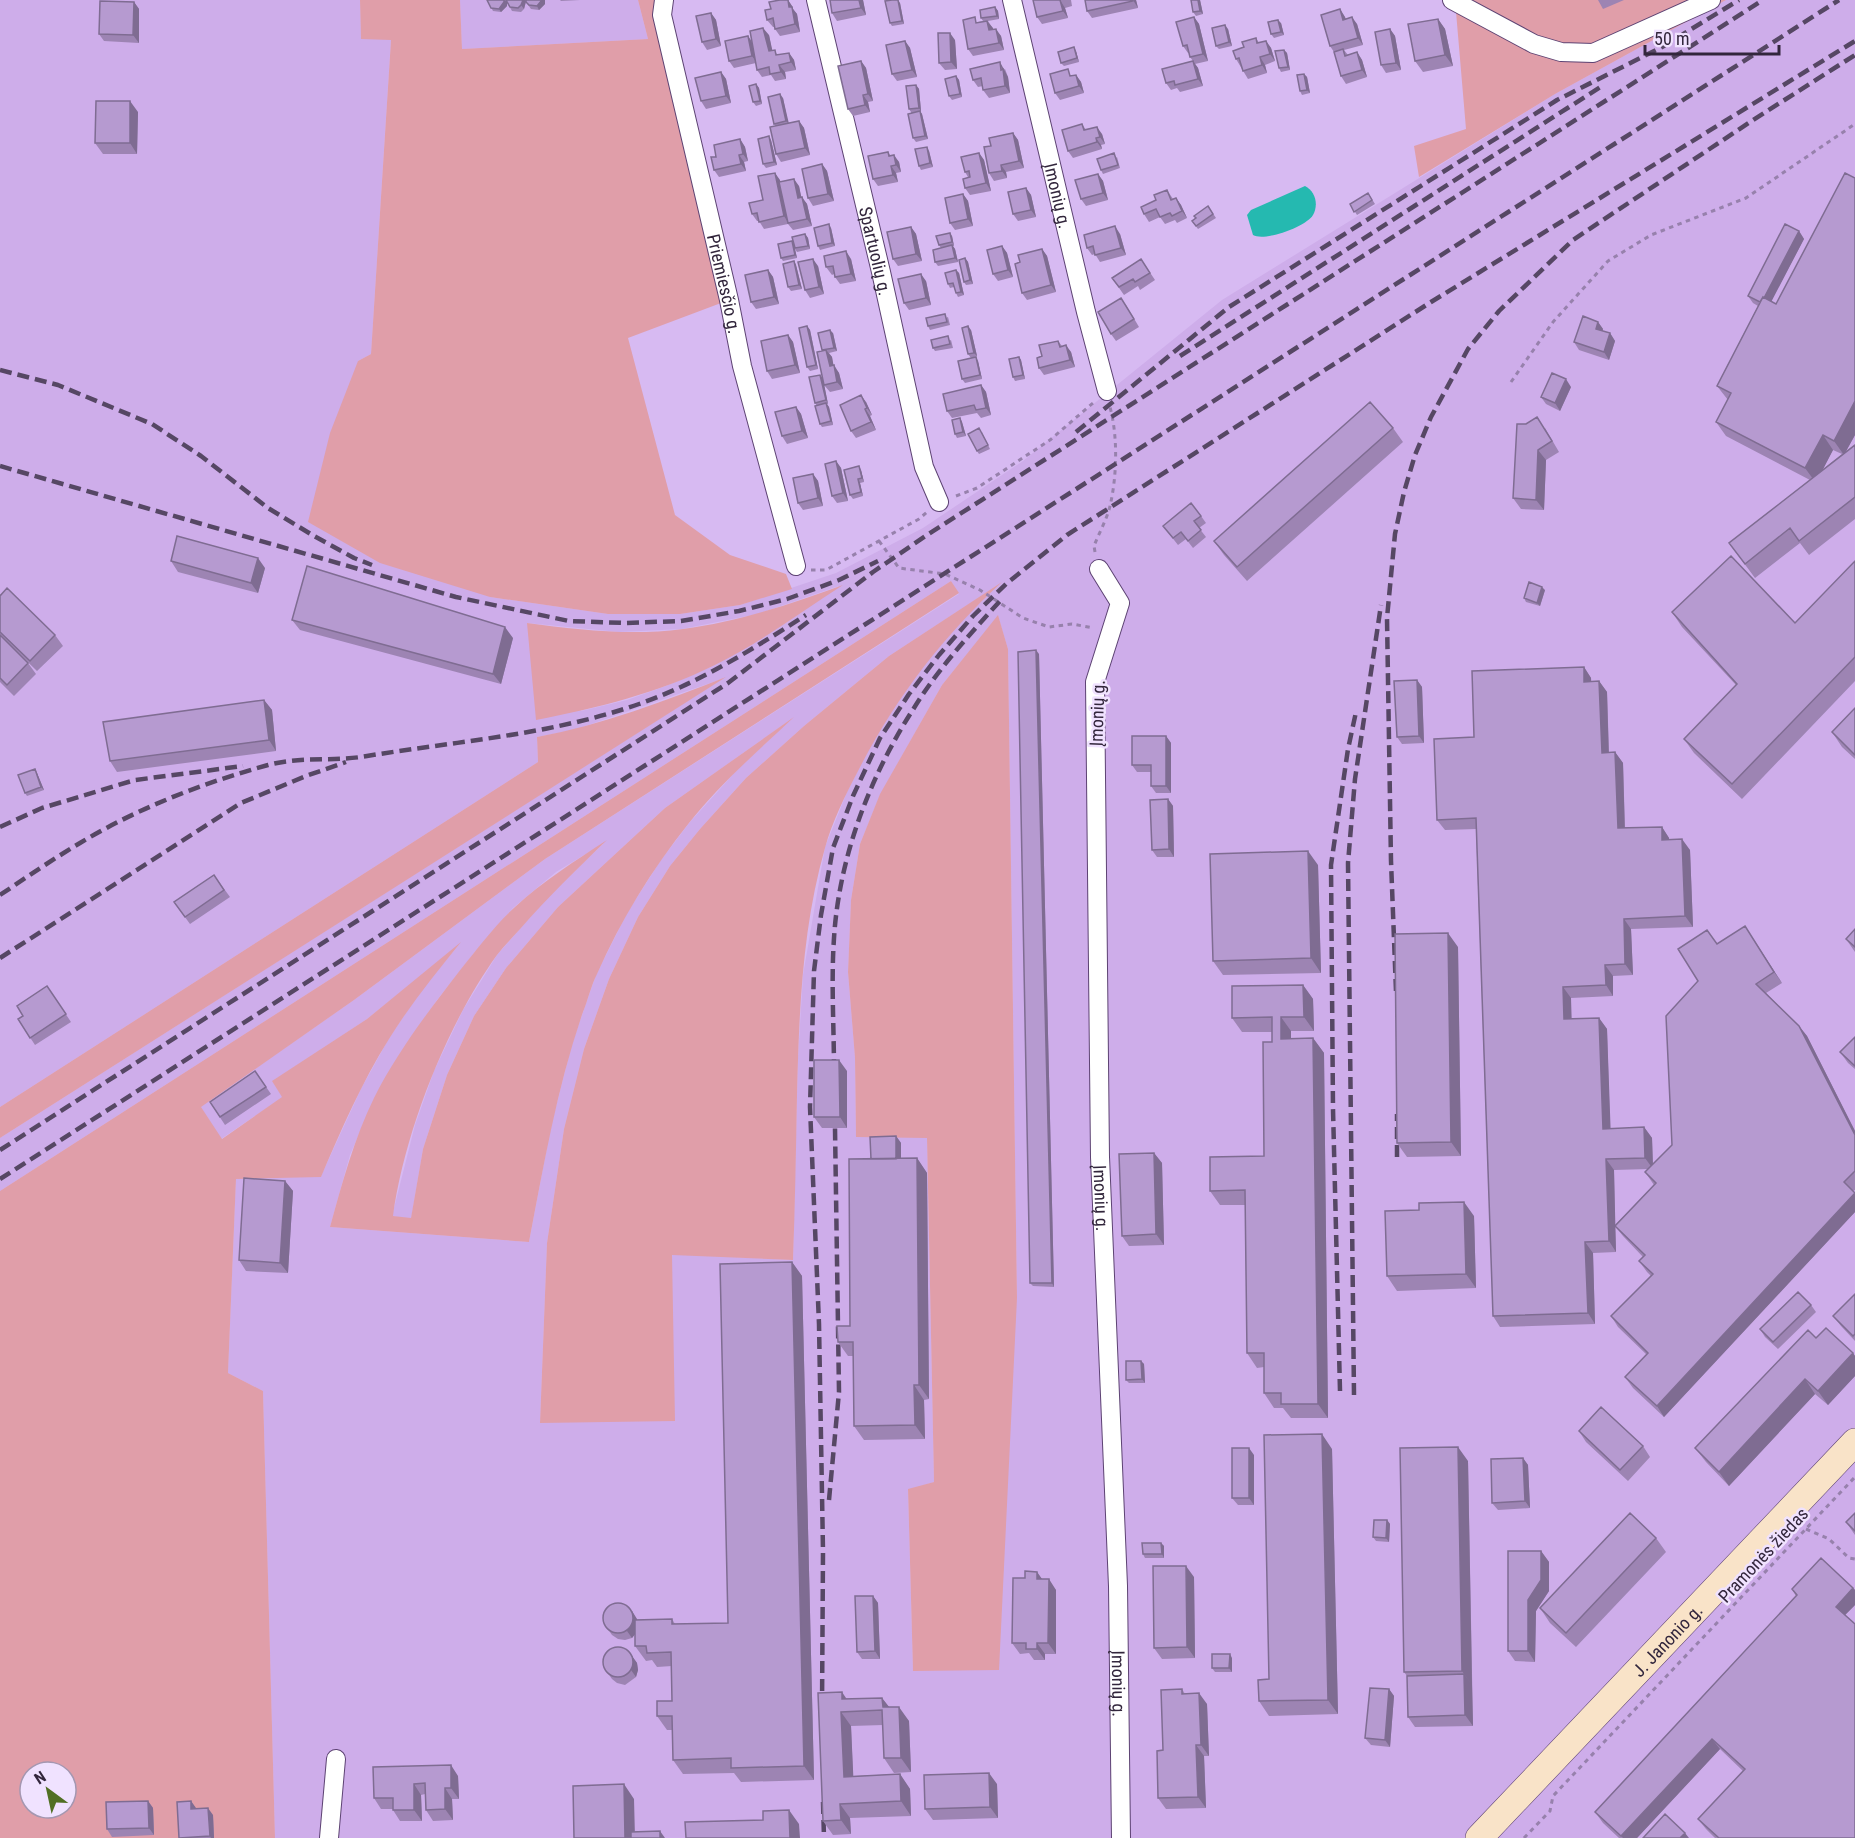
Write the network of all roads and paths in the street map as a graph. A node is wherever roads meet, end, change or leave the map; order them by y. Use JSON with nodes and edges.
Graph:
{"nodes":[{"id":1,"x":664,"y":0,"type":"edge"},
{"id":2,"x":816,"y":0,"type":"edge"},
{"id":3,"x":1012,"y":0,"type":"edge"},
{"id":4,"x":1452,"y":0,"type":"edge"},
{"id":5,"x":1711,"y":0,"type":"edge"},
{"id":6,"x":1855,"y":124,"type":"edge"},
{"id":7,"x":1511,"y":382,"type":"dead end"},
{"id":8,"x":1107,"y":391,"type":"junction"},
{"id":9,"x":939,"y":502,"type":"junction"},
{"id":10,"x":879,"y":541,"type":"junction"},
{"id":11,"x":796,"y":566,"type":"joint"},
{"id":12,"x":1099,"y":569,"type":"joint"},
{"id":13,"x":1111,"y":631,"type":"junction"},
{"id":14,"x":1855,"y":1442,"type":"edge"},
{"id":15,"x":1855,"y":1478,"type":"edge"},
{"id":16,"x":1806,"y":1529,"type":"junction"},
{"id":17,"x":1855,"y":1559,"type":"edge"},
{"id":18,"x":336,"y":1759,"type":"dead end"},
{"id":19,"x":329,"y":1838,"type":"edge"},
{"id":20,"x":1121,"y":1838,"type":"edge"},
{"id":21,"x":1479,"y":1838,"type":"edge"},
{"id":22,"x":1524,"y":1838,"type":"edge"}],
"edges":[{"from":1,"to":11,"type":"street","name":"Priemiesčio g."},
{"from":2,"to":9,"type":"street","name":"Spartuolių g."},
{"from":3,"to":8,"type":"street","name":"Įmonių g."},
{"from":4,"to":5,"type":"street"},
{"from":6,"to":7,"type":"path"},
{"from":8,"to":9,"type":"path"},
{"from":8,"to":12,"type":"path"},
{"from":9,"to":10,"type":"path"},
{"from":10,"to":11,"type":"path"},
{"from":10,"to":13,"type":"path"},
{"from":12,"to":13,"type":"street","name":"Įmonių g."},
{"from":13,"to":20,"type":"street","name":"Įmonių g."},
{"from":14,"to":21,"type":"main road","name":"J. Janonio g."},
{"from":15,"to":16,"type":"path","name":"Pramonės žiedas"},
{"from":16,"to":17,"type":"path"},
{"from":16,"to":22,"type":"path","name":"Pramonės žiedas"},
{"from":18,"to":19,"type":"street"}]}
